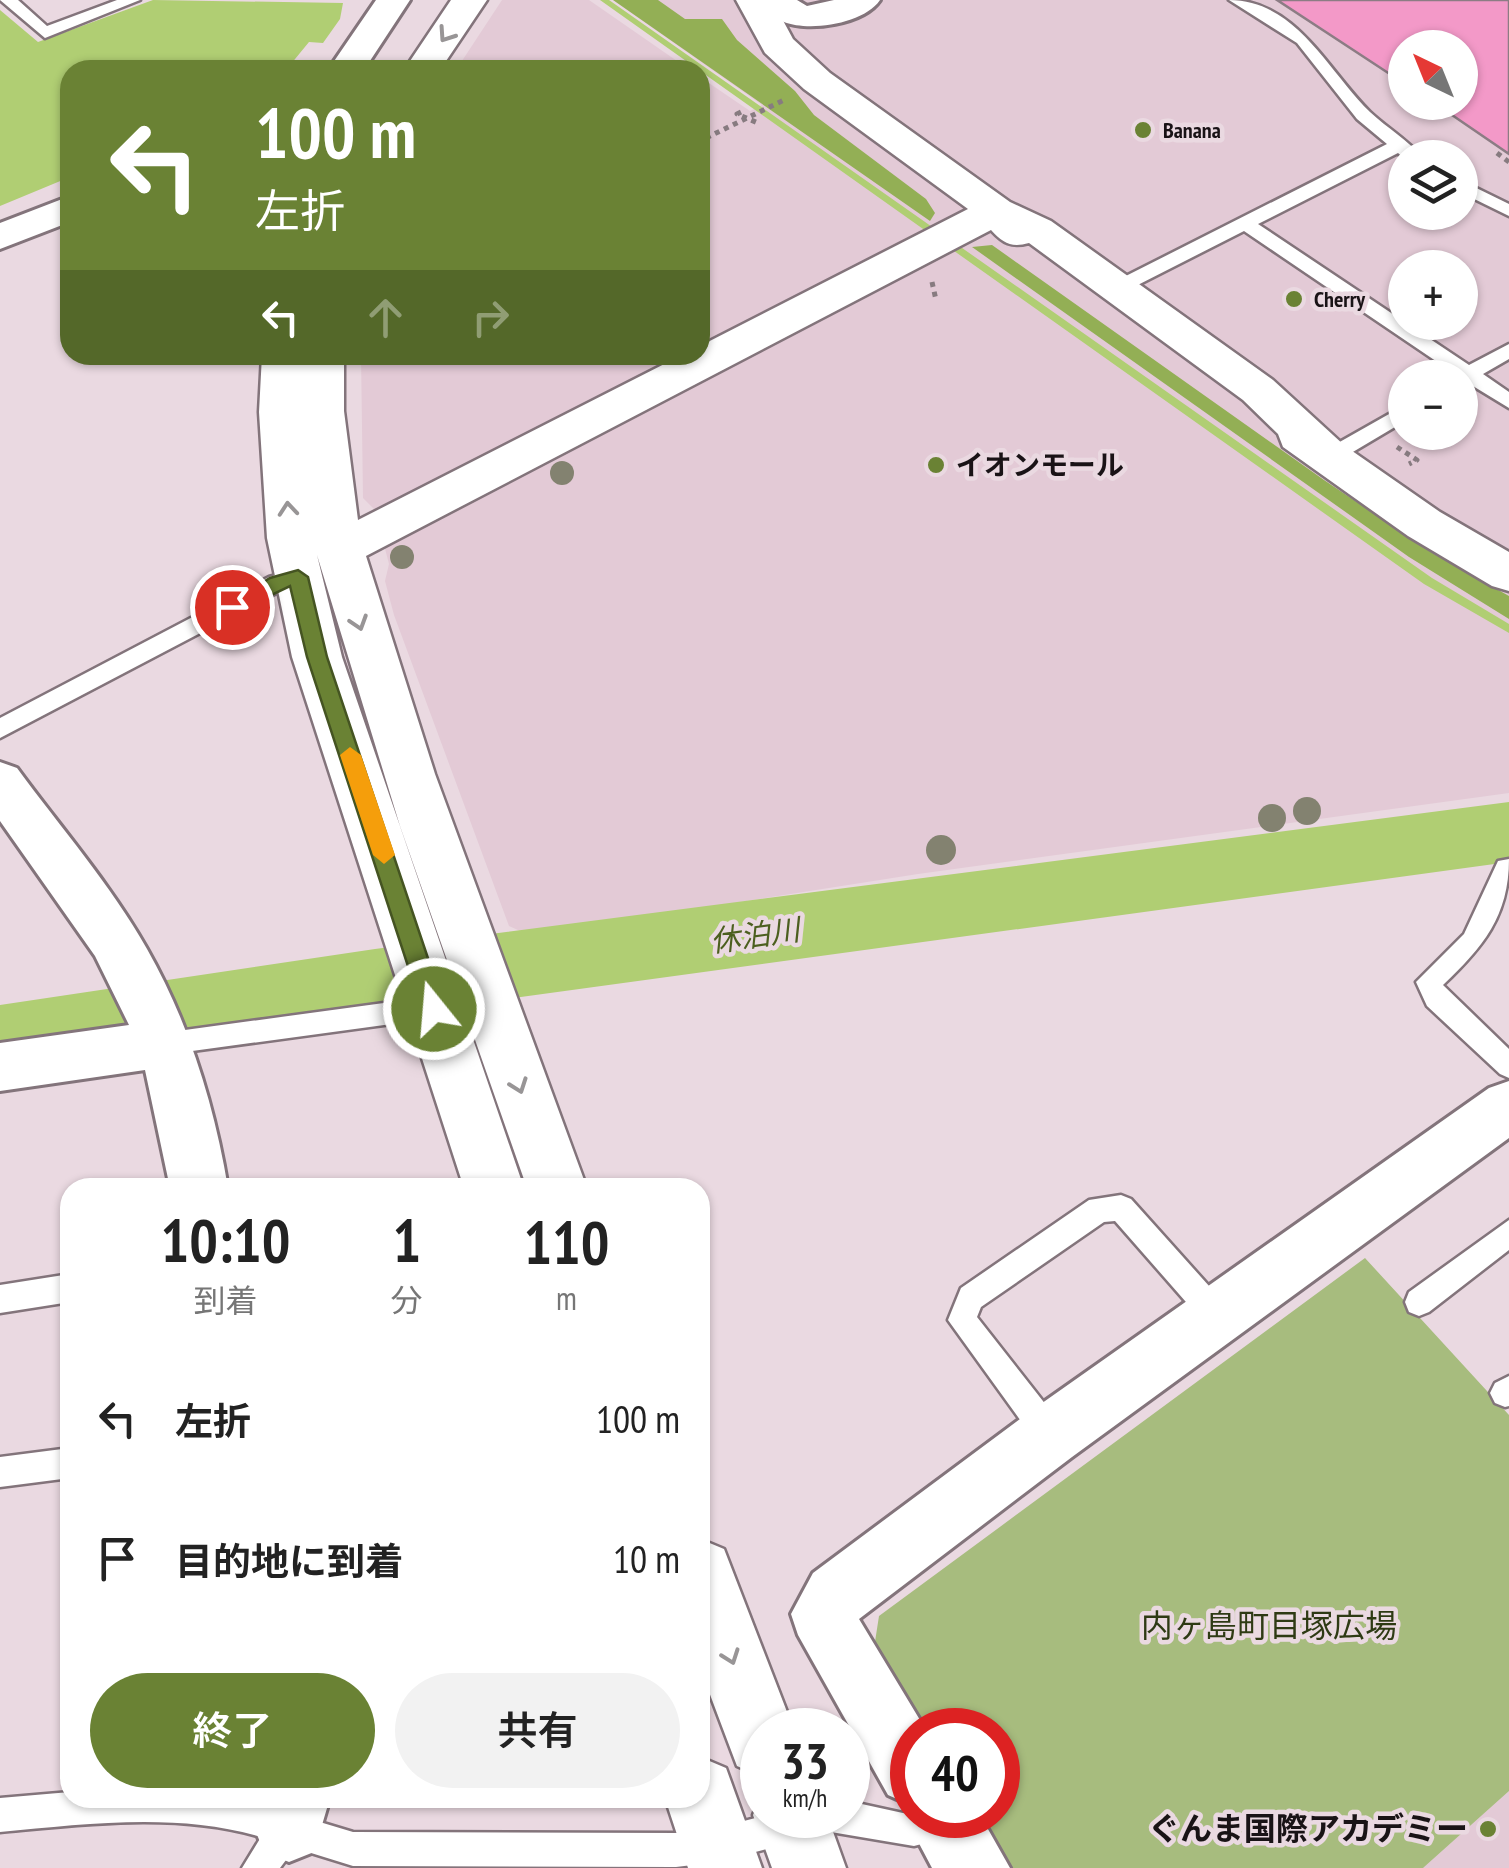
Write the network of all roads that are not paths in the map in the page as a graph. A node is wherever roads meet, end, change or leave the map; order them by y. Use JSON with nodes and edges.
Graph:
{"nodes":[{"id":1,"x":8,"y":0,"type":"edge"},
{"id":2,"x":132,"y":0,"type":"edge"},
{"id":3,"x":392,"y":0,"type":"edge"},
{"id":4,"x":429,"y":0,"type":"edge"},
{"id":5,"x":470,"y":0,"type":"edge"},
{"id":6,"x":754,"y":0,"type":"edge"},
{"id":7,"x":778,"y":0,"type":"edge"},
{"id":8,"x":862,"y":0,"type":"edge"},
{"id":9,"x":1237,"y":0,"type":"edge"},
{"id":10,"x":353,"y":60,"type":"edge"},
{"id":11,"x":390,"y":60,"type":"edge"},
{"id":12,"x":429,"y":60,"type":"edge"},
{"id":13,"x":1391,"y":140,"type":"edge"},
{"id":14,"x":1388,"y":151,"type":"edge"},
{"id":15,"x":1478,"y":195,"type":"edge"},
{"id":16,"x":996,"y":211,"type":"junction"},
{"id":17,"x":60,"y":212,"type":"edge"},
{"id":18,"x":1509,"y":212,"type":"edge"},
{"id":19,"x":1246,"y":223,"type":"junction"},
{"id":20,"x":0,"y":238,"type":"edge"},
{"id":21,"x":1117,"y":288,"type":"junction"},
{"id":22,"x":1509,"y":350,"type":"edge"},
{"id":23,"x":710,"y":359,"type":"edge"},
{"id":24,"x":1440,"y":360,"type":"edge"},
{"id":25,"x":282,"y":365,"type":"edge"},
{"id":26,"x":324,"y":365,"type":"edge"},
{"id":27,"x":698,"y":365,"type":"edge"},
{"id":28,"x":1478,"y":369,"type":"edge"},
{"id":29,"x":1478,"y":384,"type":"edge"},
{"id":30,"x":1509,"y":401,"type":"edge"},
{"id":31,"x":1388,"y":422,"type":"edge"},
{"id":32,"x":1329,"y":458,"type":"junction"},
{"id":33,"x":338,"y":550,"type":"junction"},
{"id":34,"x":1509,"y":574,"type":"edge"},
{"id":35,"x":298,"y":577,"type":"junction"},
{"id":36,"x":0,"y":729,"type":"edge"},
{"id":37,"x":0,"y":782,"type":"edge"},
{"id":38,"x":1506,"y":868,"type":"dead end"},
{"id":39,"x":437,"y":934,"type":"junction"},
{"id":40,"x":459,"y":1000,"type":"junction"},
{"id":41,"x":154,"y":1022,"type":"junction"},
{"id":42,"x":1509,"y":1066,"type":"edge"},
{"id":43,"x":0,"y":1067,"type":"edge"},
{"id":44,"x":1509,"y":1106,"type":"edge"},
{"id":45,"x":198,"y":1178,"type":"edge"},
{"id":46,"x":492,"y":1178,"type":"edge"},
{"id":47,"x":552,"y":1178,"type":"edge"},
{"id":48,"x":1509,"y":1233,"type":"edge"},
{"id":49,"x":60,"y":1290,"type":"edge"},
{"id":50,"x":0,"y":1300,"type":"edge"},
{"id":51,"x":1419,"y":1302,"type":"dead end"},
{"id":52,"x":1217,"y":1316,"type":"junction"},
{"id":53,"x":1050,"y":1435,"type":"junction"},
{"id":54,"x":60,"y":1465,"type":"edge"},
{"id":55,"x":0,"y":1472,"type":"edge"},
{"id":56,"x":710,"y":1600,"type":"edge"},
{"id":57,"x":750,"y":1708,"type":"edge"},
{"id":58,"x":890,"y":1733,"type":"edge"},
{"id":59,"x":84,"y":1808,"type":"edge"},
{"id":60,"x":184,"y":1808,"type":"edge"},
{"id":61,"x":0,"y":1815,"type":"edge"},
{"id":62,"x":281,"y":1831,"type":"edge"},
{"id":63,"x":714,"y":1835,"type":"edge"},
{"id":64,"x":740,"y":1835,"type":"edge"}],
"edges":[{"from":1,"to":2,"type":"lane"},
{"from":3,"to":10,"type":"street"},
{"from":4,"to":11,"type":"street"},
{"from":5,"to":12,"type":"street","one_way":true},
{"from":6,"to":16,"type":"street"},
{"from":7,"to":8,"type":"street"},
{"from":9,"to":13,"type":"lane"},
{"from":14,"to":19,"type":"lane"},
{"from":15,"to":18,"type":"lane"},
{"from":16,"to":21,"type":"street"},
{"from":16,"to":23,"type":"street"},
{"from":16,"to":32,"type":"street"},
{"from":17,"to":20,"type":"street"},
{"from":19,"to":21,"type":"lane"},
{"from":19,"to":24,"type":"lane"},
{"from":21,"to":32,"type":"street"},
{"from":22,"to":28,"type":"lane"},
{"from":35,"to":25,"type":"street","one_way":true},
{"from":26,"to":33,"type":"street"},
{"from":27,"to":33,"type":"street"},
{"from":29,"to":30,"type":"lane"},
{"from":31,"to":32,"type":"lane"},
{"from":32,"to":34,"type":"street"},
{"from":33,"to":39,"type":"street","one_way":true},
{"from":35,"to":36,"type":"lane"},
{"from":35,"to":39,"type":"street"},
{"from":37,"to":41,"type":"street"},
{"from":38,"to":42,"type":"lane"},
{"from":39,"to":40,"type":"street"},
{"from":40,"to":41,"type":"lane"},
{"from":40,"to":46,"type":"street"},
{"from":40,"to":47,"type":"street","one_way":true},
{"from":41,"to":43,"type":"street"},
{"from":41,"to":45,"type":"street"},
{"from":44,"to":52,"type":"street"},
{"from":48,"to":51,"type":"lane"},
{"from":49,"to":50,"type":"lane"},
{"from":52,"to":53,"type":"street"},
{"from":52,"to":53,"type":"lane"},
{"from":53,"to":58,"type":"street"},
{"from":54,"to":55,"type":"lane"},
{"from":56,"to":57,"type":"street","one_way":true},
{"from":59,"to":61,"type":"lane"},
{"from":60,"to":62,"type":"lane"},
{"from":62,"to":63,"type":"lane"},
{"from":63,"to":64,"type":"lane"}]}
